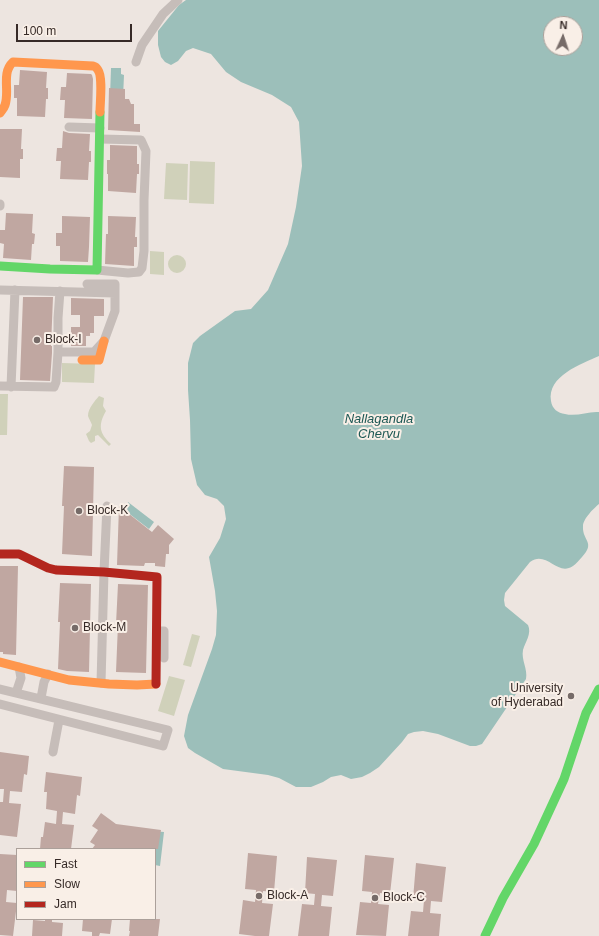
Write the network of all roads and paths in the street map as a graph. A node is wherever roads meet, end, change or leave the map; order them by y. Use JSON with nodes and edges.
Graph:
{"nodes":[{"id":1,"x":178,"y":0,"type":"edge"},
{"id":2,"x":136,"y":62,"type":"dead end"},
{"id":3,"x":0,"y":113,"type":"edge"},
{"id":4,"x":69,"y":127,"type":"dead end"},
{"id":5,"x":100,"y":128,"type":"junction"},
{"id":6,"x":100,"y":139,"type":"junction"},
{"id":7,"x":0,"y":266,"type":"edge"},
{"id":8,"x":97,"y":270,"type":"junction"},
{"id":9,"x":87,"y":284,"type":"dead end"},
{"id":10,"x":0,"y":290,"type":"edge"},
{"id":11,"x":15,"y":290,"type":"junction"},
{"id":12,"x":60,"y":291,"type":"junction"},
{"id":13,"x":115,"y":293,"type":"junction"},
{"id":14,"x":104,"y":341,"type":"junction"},
{"id":15,"x":58,"y":352,"type":"junction"},
{"id":16,"x":82,"y":360,"type":"dead end"},
{"id":17,"x":0,"y":386,"type":"edge"},
{"id":18,"x":12,"y":387,"type":"junction"},
{"id":19,"x":107,"y":506,"type":"dead end"},
{"id":20,"x":0,"y":554,"type":"edge"},
{"id":21,"x":104,"y":572,"type":"junction"},
{"id":22,"x":156,"y":631,"type":"junction"},
{"id":23,"x":164,"y":658,"type":"dead end"},
{"id":24,"x":0,"y":662,"type":"edge"},
{"id":25,"x":19,"y":667,"type":"junction"},
{"id":26,"x":48,"y":674,"type":"junction"},
{"id":27,"x":101,"y":683,"type":"junction"},
{"id":28,"x":0,"y":689,"type":"edge"},
{"id":29,"x":599,"y":689,"type":"edge"},
{"id":30,"x":16,"y":693,"type":"junction"},
{"id":31,"x":41,"y":698,"type":"junction"},
{"id":32,"x":0,"y":704,"type":"edge"},
{"id":33,"x":59,"y":720,"type":"junction"},
{"id":34,"x":53,"y":752,"type":"dead end"},
{"id":35,"x":485,"y":936,"type":"edge"}],
"edges":[{"from":1,"to":2,"type":"street"},
{"from":3,"to":5,"type":"street"},
{"from":4,"to":5,"type":"street"},
{"from":5,"to":6,"type":"street"},
{"from":6,"to":8,"type":"street"},
{"from":6,"to":8,"type":"street"},
{"from":7,"to":8,"type":"street"},
{"from":9,"to":13,"type":"street"},
{"from":10,"to":11,"type":"street"},
{"from":11,"to":12,"type":"street"},
{"from":11,"to":18,"type":"street"},
{"from":12,"to":13,"type":"street"},
{"from":12,"to":15,"type":"street"},
{"from":13,"to":14,"type":"street"},
{"from":14,"to":15,"type":"street"},
{"from":14,"to":16,"type":"street"},
{"from":15,"to":18,"type":"street"},
{"from":17,"to":18,"type":"street"},
{"from":19,"to":21,"type":"street"},
{"from":20,"to":21,"type":"street"},
{"from":21,"to":22,"type":"street"},
{"from":21,"to":27,"type":"street"},
{"from":22,"to":23,"type":"street"},
{"from":22,"to":27,"type":"street"},
{"from":24,"to":25,"type":"street"},
{"from":25,"to":26,"type":"street"},
{"from":25,"to":30,"type":"street"},
{"from":26,"to":27,"type":"street"},
{"from":26,"to":31,"type":"street"},
{"from":28,"to":30,"type":"street"},
{"from":29,"to":35,"type":"street"},
{"from":30,"to":31,"type":"street"},
{"from":31,"to":33,"type":"street"},
{"from":32,"to":33,"type":"street"},
{"from":33,"to":34,"type":"street"}]}
